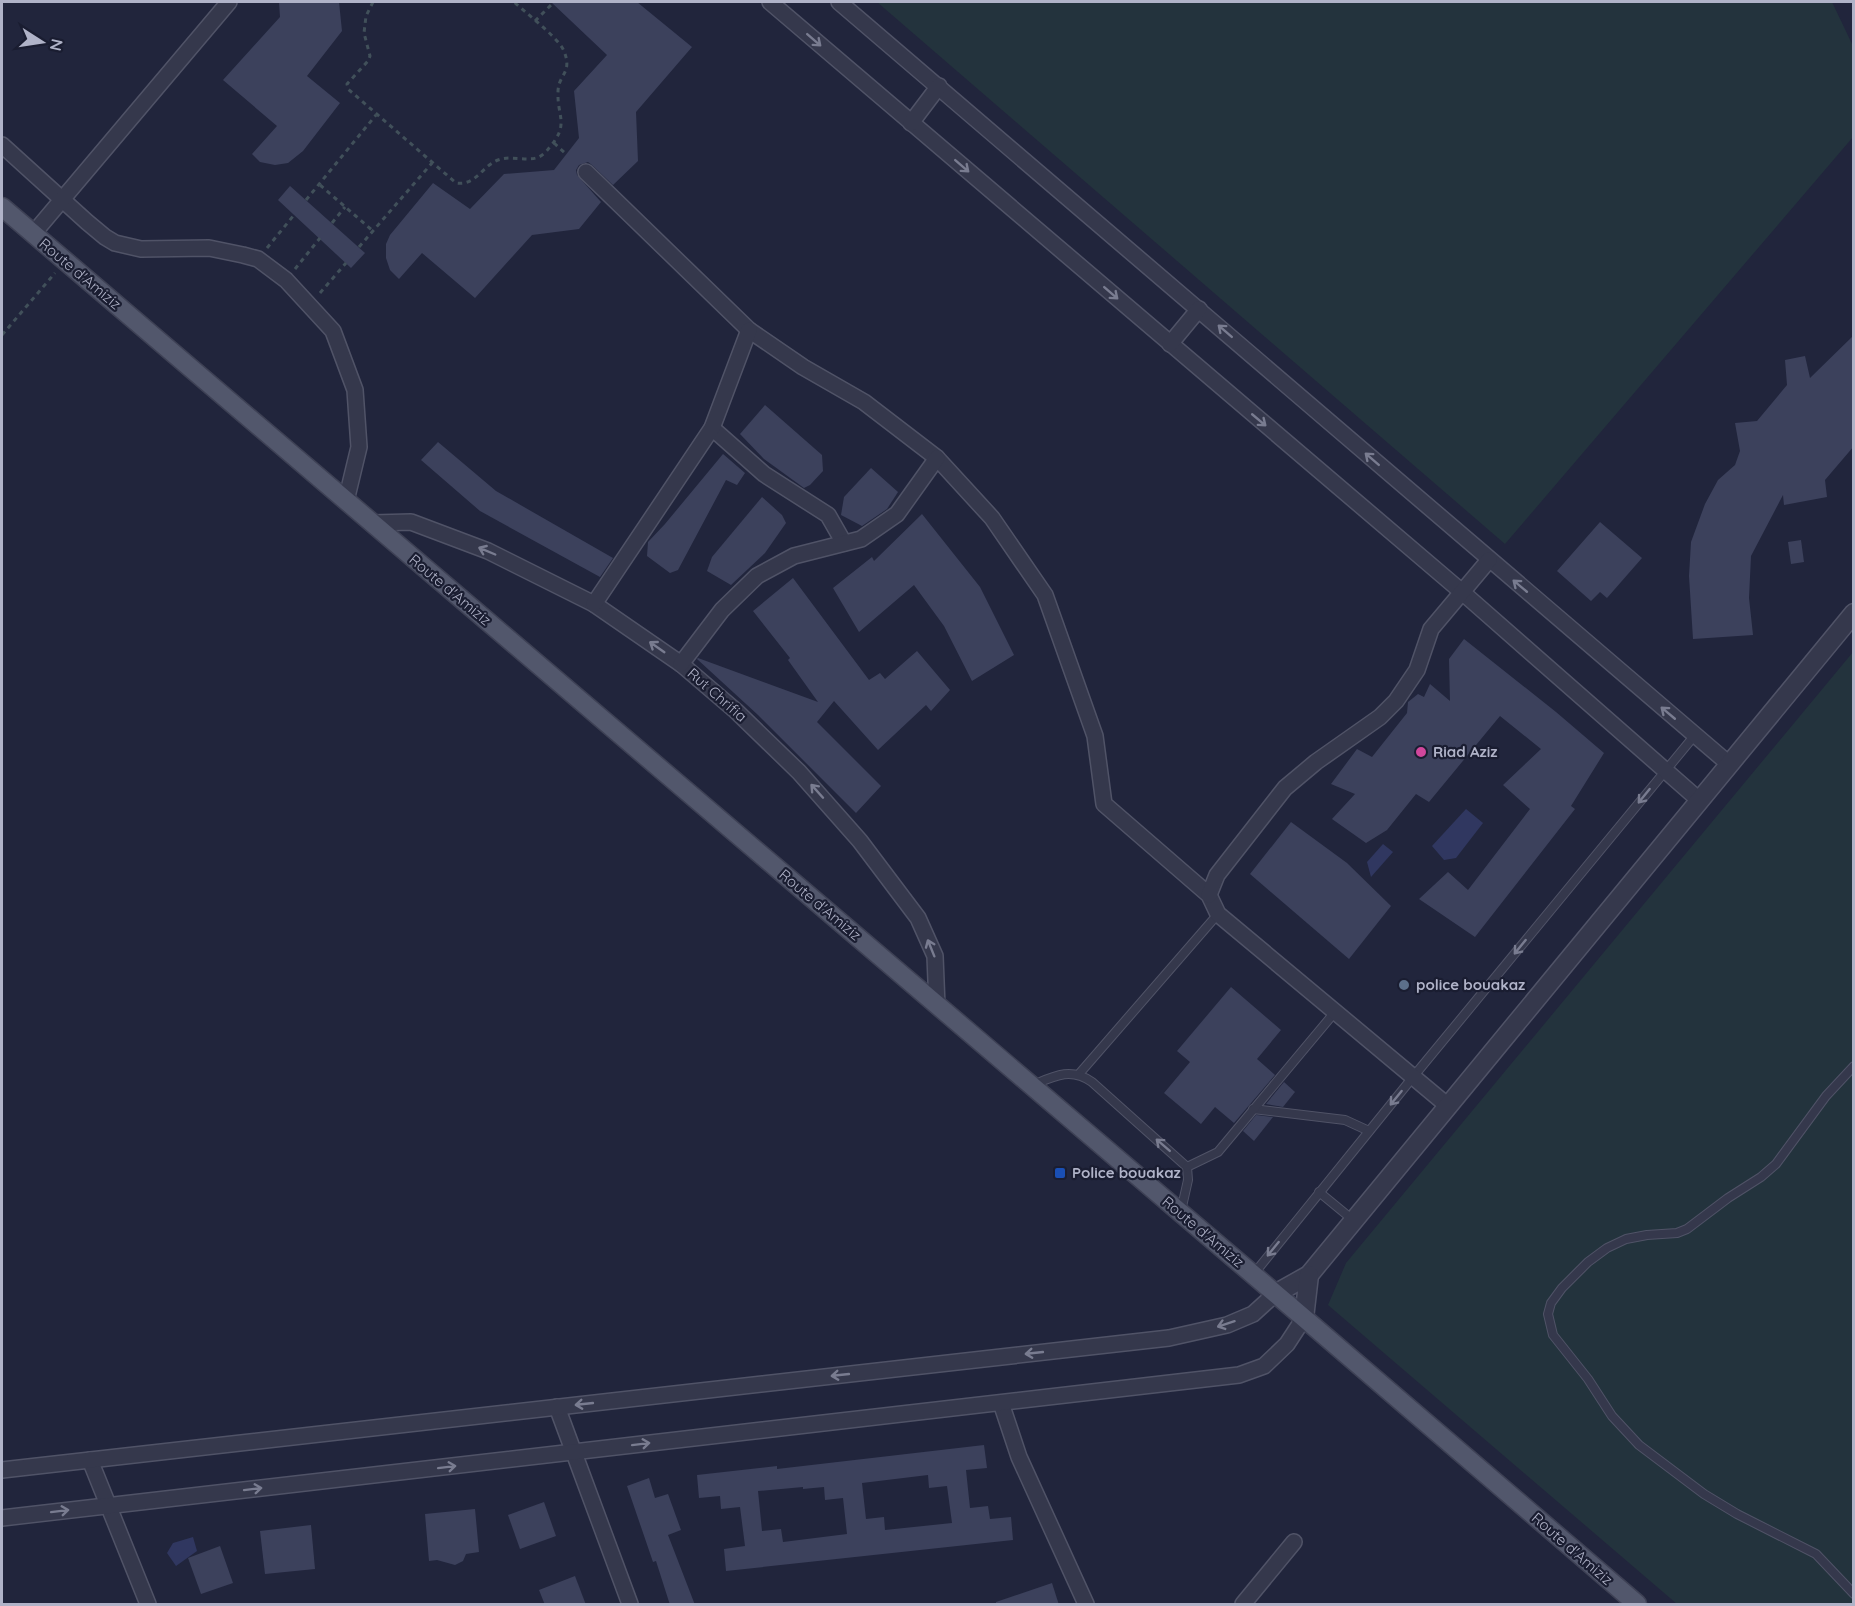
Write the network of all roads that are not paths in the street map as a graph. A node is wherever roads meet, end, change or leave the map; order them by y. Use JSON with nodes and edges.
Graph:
{"nodes":[{"id":1,"x":229,"y":2,"type":"edge"},
{"id":2,"x":770,"y":2,"type":"edge"},
{"id":3,"x":839,"y":2,"type":"edge"},
{"id":4,"x":939,"y":86,"type":"junction"},
{"id":5,"x":911,"y":123,"type":"junction"},
{"id":6,"x":2,"y":145,"type":"edge"},
{"id":7,"x":586,"y":172,"type":"dead end"},
{"id":8,"x":63,"y":200,"type":"junction"},
{"id":9,"x":2,"y":207,"type":"edge"},
{"id":10,"x":33,"y":234,"type":"junction"},
{"id":11,"x":1199,"y":309,"type":"junction"},
{"id":12,"x":749,"y":330,"type":"junction"},
{"id":13,"x":1170,"y":344,"type":"junction"},
{"id":14,"x":712,"y":428,"type":"junction"},
{"id":15,"x":937,"y":458,"type":"junction"},
{"id":16,"x":346,"y":501,"type":"junction"},
{"id":17,"x":373,"y":524,"type":"junction"},
{"id":18,"x":843,"y":543,"type":"junction"},
{"id":19,"x":1488,"y":560,"type":"junction"},
{"id":20,"x":1462,"y":592,"type":"junction"},
{"id":21,"x":594,"y":604,"type":"junction"},
{"id":22,"x":1854,"y":613,"type":"edge"},
{"id":23,"x":681,"y":664,"type":"junction"},
{"id":24,"x":1695,"y":735,"type":"junction"},
{"id":25,"x":1729,"y":764,"type":"junction"},
{"id":26,"x":1665,"y":770,"type":"junction"},
{"id":27,"x":1700,"y":800,"type":"junction"},
{"id":28,"x":1209,"y":895,"type":"junction"},
{"id":29,"x":1218,"y":914,"type":"junction"},
{"id":30,"x":937,"y":1006,"type":"junction"},
{"id":31,"x":1335,"y":1012,"type":"junction"},
{"id":32,"x":1854,"y":1066,"type":"edge"},
{"id":33,"x":1078,"y":1074,"type":"junction"},
{"id":34,"x":1413,"y":1077,"type":"junction"},
{"id":35,"x":1031,"y":1085,"type":"junction"},
{"id":36,"x":1448,"y":1106,"type":"junction"},
{"id":37,"x":1254,"y":1109,"type":"junction"},
{"id":38,"x":1369,"y":1131,"type":"junction"},
{"id":39,"x":1187,"y":1167,"type":"junction"},
{"id":40,"x":1319,"y":1192,"type":"junction"},
{"id":41,"x":1180,"y":1213,"type":"junction"},
{"id":42,"x":1354,"y":1221,"type":"junction"},
{"id":43,"x":1253,"y":1275,"type":"junction"},
{"id":44,"x":1309,"y":1275,"type":"junction"},
{"id":45,"x":1275,"y":1294,"type":"junction"},
{"id":46,"x":1304,"y":1318,"type":"junction"},
{"id":47,"x":1001,"y":1402,"type":"junction"},
{"id":48,"x":557,"y":1407,"type":"junction"},
{"id":49,"x":573,"y":1452,"type":"junction"},
{"id":50,"x":90,"y":1460,"type":"junction"},
{"id":51,"x":2,"y":1470,"type":"edge"},
{"id":52,"x":109,"y":1506,"type":"junction"},
{"id":53,"x":2,"y":1518,"type":"edge"},
{"id":54,"x":1294,"y":1542,"type":"dead end"},
{"id":55,"x":1854,"y":1594,"type":"edge"},
{"id":56,"x":148,"y":1605,"type":"edge"},
{"id":57,"x":630,"y":1605,"type":"edge"},
{"id":58,"x":1086,"y":1605,"type":"edge"},
{"id":59,"x":1243,"y":1605,"type":"edge"},
{"id":60,"x":1637,"y":1605,"type":"edge"}],
"edges":[{"from":1,"to":8,"type":"street"},
{"from":2,"to":5,"type":"street","one_way":true},
{"from":3,"to":4,"type":"street"},
{"from":4,"to":5,"type":"street"},
{"from":4,"to":11,"type":"street"},
{"from":5,"to":13,"type":"street","one_way":true},
{"from":6,"to":8,"type":"street"},
{"from":7,"to":12,"type":"street"},
{"from":8,"to":10,"type":"street"},
{"from":8,"to":16,"type":"street"},
{"from":9,"to":10,"type":"main road","name":"Route d'Amiziz"},
{"from":10,"to":16,"type":"main road","name":"Route d'Amiziz"},
{"from":11,"to":13,"type":"street"},
{"from":19,"to":11,"type":"street","one_way":true},
{"from":12,"to":14,"type":"street"},
{"from":12,"to":15,"type":"street"},
{"from":13,"to":20,"type":"street","one_way":true},
{"from":14,"to":18,"type":"street"},
{"from":14,"to":21,"type":"street"},
{"from":15,"to":18,"type":"street"},
{"from":15,"to":28,"type":"street"},
{"from":16,"to":17,"type":"main road","name":"Route d'Amiziz"},
{"from":21,"to":17,"type":"street","name":"Rut Chrifia","one_way":true},
{"from":17,"to":30,"type":"main road","name":"Route d'Amiziz"},
{"from":18,"to":23,"type":"street"},
{"from":19,"to":20,"type":"street"},
{"from":24,"to":19,"type":"street","one_way":true},
{"from":20,"to":26,"type":"street"},
{"from":20,"to":28,"type":"street"},
{"from":23,"to":21,"type":"street","name":"Rut Chrifia","one_way":true},
{"from":22,"to":25,"type":"street"},
{"from":30,"to":23,"type":"street","name":"Rut Chrifia","one_way":true},
{"from":24,"to":25,"type":"street"},
{"from":24,"to":26,"type":"lane"},
{"from":25,"to":27,"type":"street"},
{"from":26,"to":27,"type":"street"},
{"from":26,"to":34,"type":"lane","one_way":true},
{"from":27,"to":36,"type":"street"},
{"from":28,"to":29,"type":"street"},
{"from":29,"to":31,"type":"street"},
{"from":29,"to":33,"type":"lane"},
{"from":30,"to":35,"type":"main road","name":"Route d'Amiziz"},
{"from":31,"to":34,"type":"street"},
{"from":31,"to":37,"type":"lane"},
{"from":32,"to":55,"type":"lane"},
{"from":33,"to":35,"type":"lane"},
{"from":39,"to":33,"type":"lane","one_way":true},
{"from":34,"to":36,"type":"street"},
{"from":34,"to":38,"type":"lane","one_way":true},
{"from":35,"to":41,"type":"main road","name":"Route d'Amiziz"},
{"from":36,"to":42,"type":"street"},
{"from":37,"to":38,"type":"lane"},
{"from":37,"to":39,"type":"lane"},
{"from":38,"to":40,"type":"lane"},
{"from":39,"to":41,"type":"lane"},
{"from":40,"to":42,"type":"lane"},
{"from":40,"to":43,"type":"lane","one_way":true},
{"from":41,"to":43,"type":"main road","name":"Route d'Amiziz"},
{"from":42,"to":44,"type":"street"},
{"from":43,"to":45,"type":"main road","name":"Route d'Amiziz"},
{"from":44,"to":45,"type":"street"},
{"from":44,"to":46,"type":"street"},
{"from":45,"to":46,"type":"main road","name":"Route d'Amiziz"},
{"from":45,"to":48,"type":"street","one_way":true},
{"from":46,"to":47,"type":"street"},
{"from":46,"to":60,"type":"main road","name":"Route d'Amiziz"},
{"from":49,"to":47,"type":"street","one_way":true},
{"from":47,"to":58,"type":"street"},
{"from":48,"to":49,"type":"street"},
{"from":48,"to":50,"type":"street"},
{"from":52,"to":49,"type":"street","one_way":true},
{"from":49,"to":57,"type":"street"},
{"from":50,"to":51,"type":"street"},
{"from":50,"to":52,"type":"street"},
{"from":53,"to":52,"type":"street","one_way":true},
{"from":52,"to":56,"type":"street"},
{"from":54,"to":59,"type":"street"}]}
